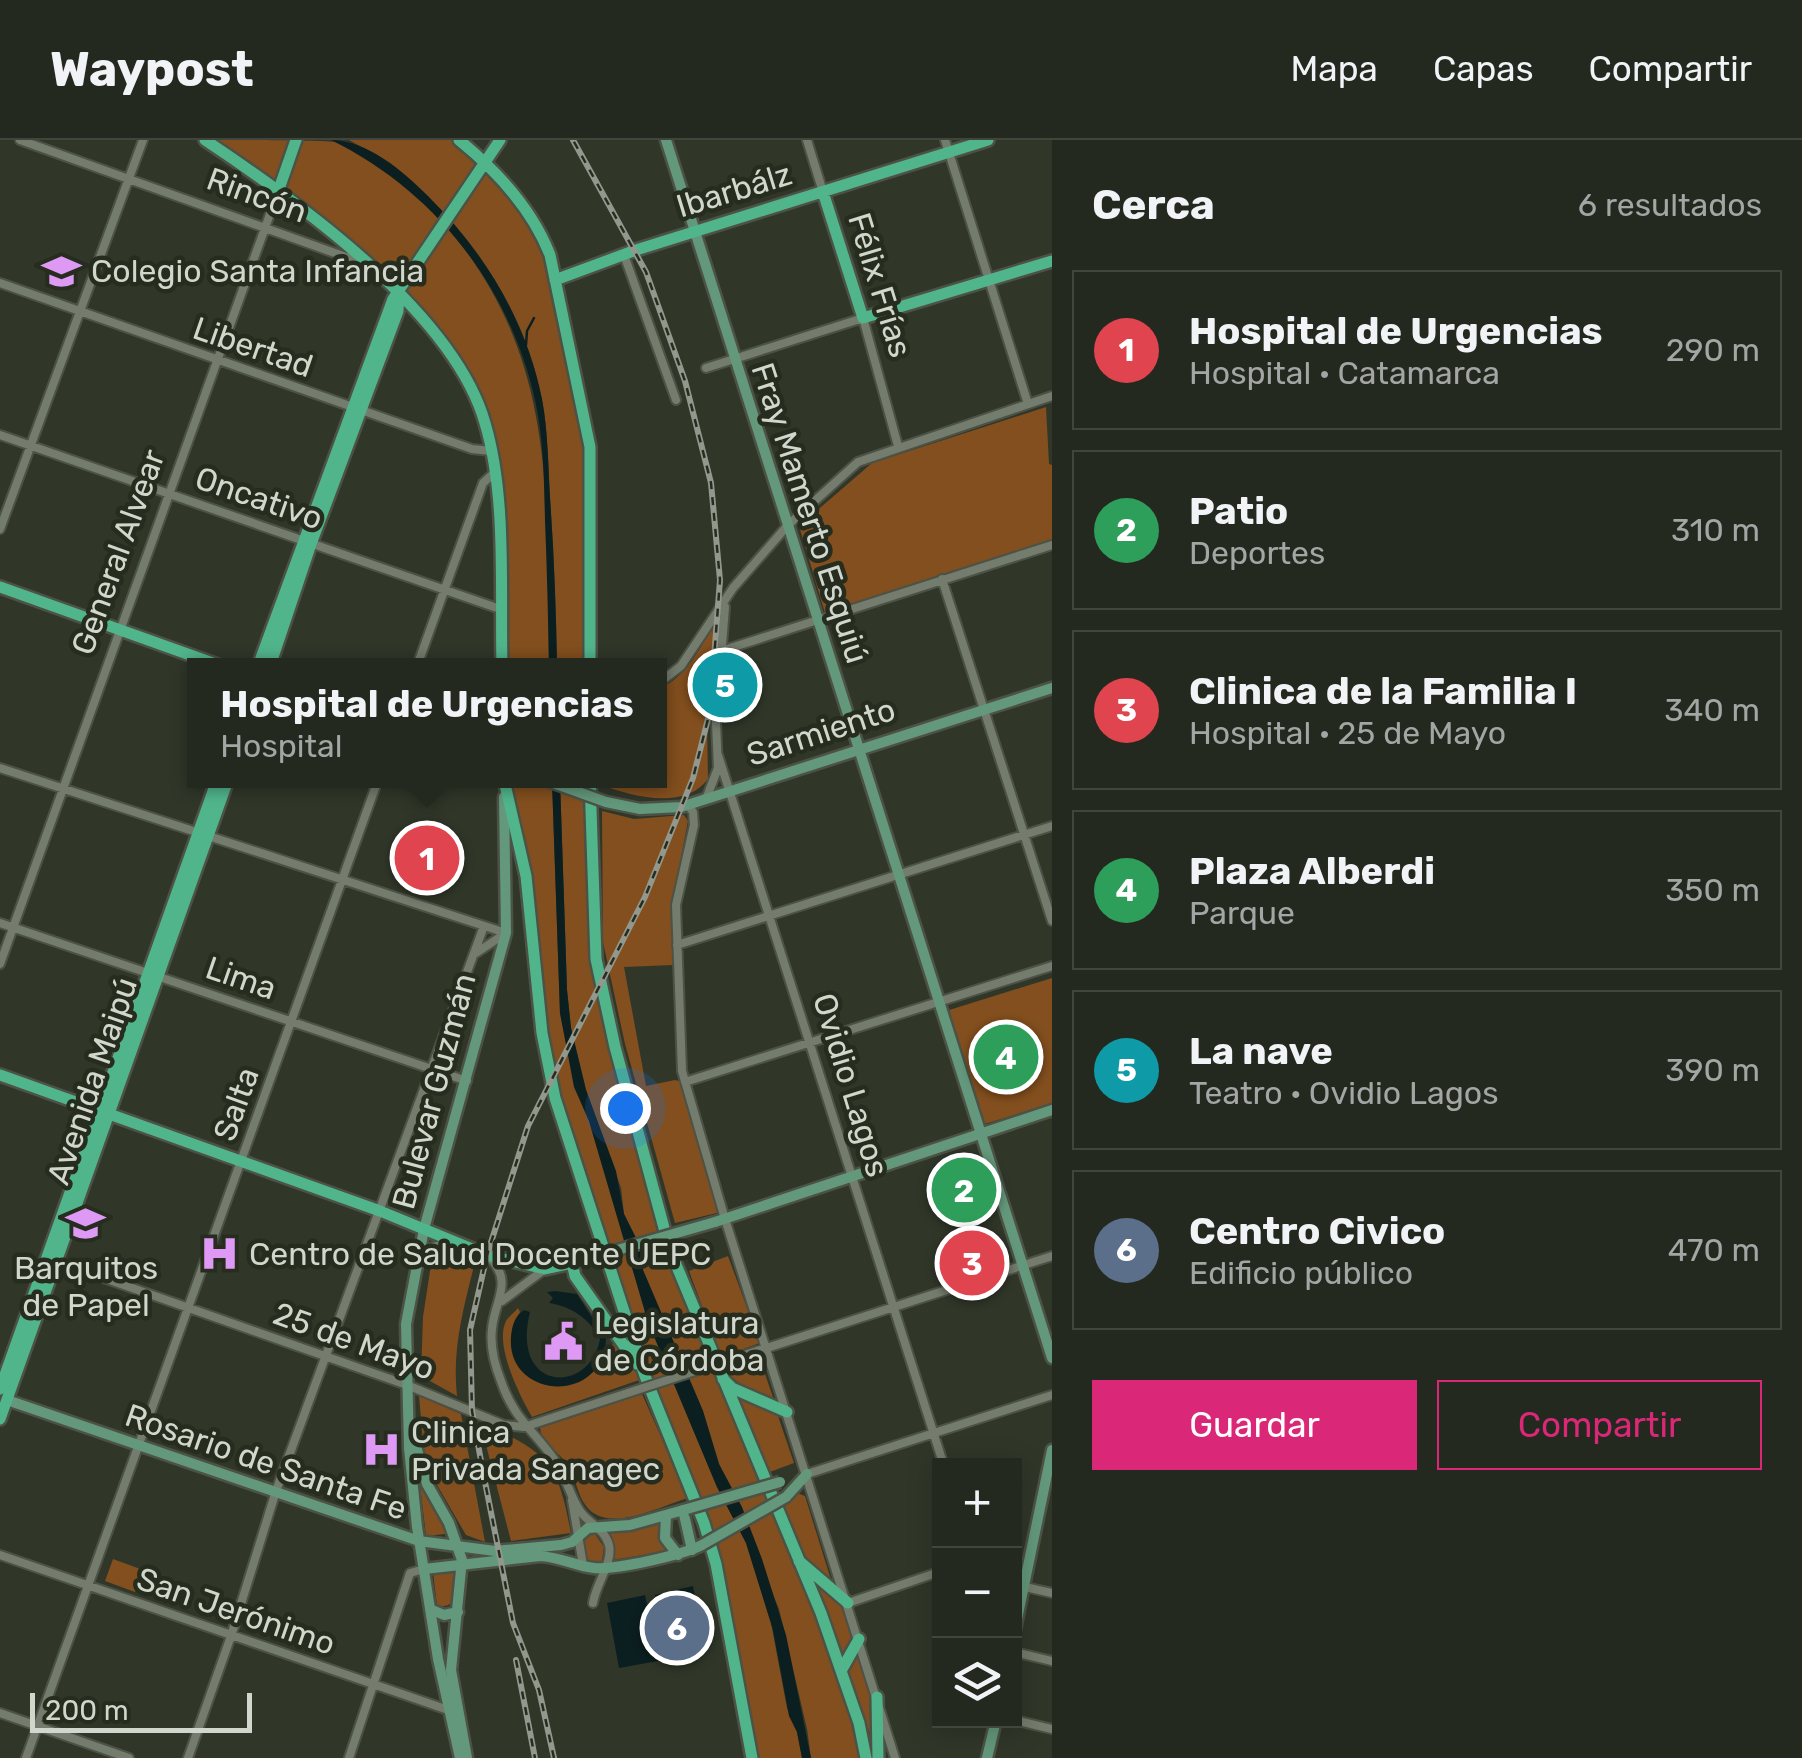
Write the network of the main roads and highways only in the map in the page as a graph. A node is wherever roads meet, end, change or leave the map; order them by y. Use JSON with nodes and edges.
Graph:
{"nodes":[{"id":1,"x":206,"y":140,"type":"edge"},
{"id":2,"x":296,"y":140,"type":"edge"},
{"id":3,"x":460,"y":140,"type":"edge"},
{"id":4,"x":500,"y":140,"type":"edge"},
{"id":5,"x":988,"y":140,"type":"edge"},
{"id":6,"x":947,"y":146,"type":"edge"},
{"id":7,"x":485,"y":162,"type":"junction"},
{"id":8,"x":279,"y":190,"type":"junction"},
{"id":9,"x":823,"y":192,"type":"junction"},
{"id":10,"x":1052,"y":261,"type":"edge"},
{"id":11,"x":555,"y":280,"type":"junction"},
{"id":12,"x":398,"y":294,"type":"junction"},
{"id":13,"x":306,"y":542,"type":"junction"},
{"id":14,"x":0,"y":588,"type":"edge"},
{"id":15,"x":198,"y":658,"type":"edge"},
{"id":16,"x":261,"y":658,"type":"edge"},
{"id":17,"x":272,"y":658,"type":"edge"},
{"id":18,"x":502,"y":658,"type":"edge"},
{"id":19,"x":590,"y":658,"type":"edge"},
{"id":20,"x":216,"y":788,"type":"edge"},
{"id":21,"x":224,"y":788,"type":"edge"},
{"id":22,"x":506,"y":788,"type":"edge"},
{"id":23,"x":590,"y":788,"type":"edge"},
{"id":24,"x":203,"y":835,"type":"junction"},
{"id":25,"x":0,"y":1075,"type":"edge"},
{"id":26,"x":105,"y":1112,"type":"junction"},
{"id":27,"x":720,"y":1376,"type":"junction"},
{"id":28,"x":644,"y":1382,"type":"junction"},
{"id":29,"x":2,"y":1395,"type":"edge"},
{"id":30,"x":787,"y":1412,"type":"road end"},
{"id":31,"x":0,"y":1419,"type":"edge"},
{"id":32,"x":796,"y":1558,"type":"junction"},
{"id":33,"x":848,"y":1604,"type":"road end"},
{"id":34,"x":859,"y":1639,"type":"road end"},
{"id":35,"x":841,"y":1671,"type":"junction"},
{"id":36,"x":877,"y":1698,"type":"road end"},
{"id":37,"x":859,"y":1724,"type":"junction"},
{"id":38,"x":752,"y":1758,"type":"edge"},
{"id":39,"x":866,"y":1758,"type":"edge"},
{"id":40,"x":876,"y":1758,"type":"edge"}],
"edges":[{"from":1,"to":8,"type":"main road"},
{"from":2,"to":8,"type":"main road","name":"General Alvear"},
{"from":3,"to":7,"type":"main road"},
{"from":4,"to":7,"type":"main road"},
{"from":5,"to":6,"type":"main road","name":"Ibarbálz"},
{"from":6,"to":9,"type":"main road","name":"Ibarbálz"},
{"from":7,"to":11,"type":"main road"},
{"from":7,"to":12,"type":"main road"},
{"from":8,"to":12,"type":"main road"},
{"from":9,"to":10,"type":"main road","name":"Félix Frías"},
{"from":9,"to":11,"type":"main road","name":"Ibarbálz"},
{"from":11,"to":19,"type":"main road"},
{"from":12,"to":13,"type":"main road"},
{"from":12,"to":18,"type":"main road"},
{"from":13,"to":16,"type":"main road"},
{"from":13,"to":17,"type":"main road"},
{"from":14,"to":15,"type":"main road"},
{"from":20,"to":24,"type":"main road","name":"Avenida Maipú"},
{"from":21,"to":24,"type":"main road","name":"Avenida Maipú"},
{"from":22,"to":28,"type":"main road"},
{"from":23,"to":27,"type":"main road"},
{"from":24,"to":26,"type":"main road","name":"Avenida Maipú"},
{"from":25,"to":26,"type":"main road"},
{"from":26,"to":28,"type":"main road"},
{"from":26,"to":29,"type":"main road","name":"Avenida Maipú"},
{"from":27,"to":30,"type":"main road"},
{"from":27,"to":32,"type":"main road"},
{"from":28,"to":38,"type":"main road"},
{"from":29,"to":31,"type":"main road","name":"Avenida Maipú"},
{"from":32,"to":33,"type":"main road"},
{"from":32,"to":35,"type":"main road"},
{"from":34,"to":35,"type":"main road"},
{"from":35,"to":37,"type":"main road"},
{"from":36,"to":40,"type":"main road"},
{"from":37,"to":39,"type":"main road"},
{"from":37,"to":40,"type":"main road"}]}
